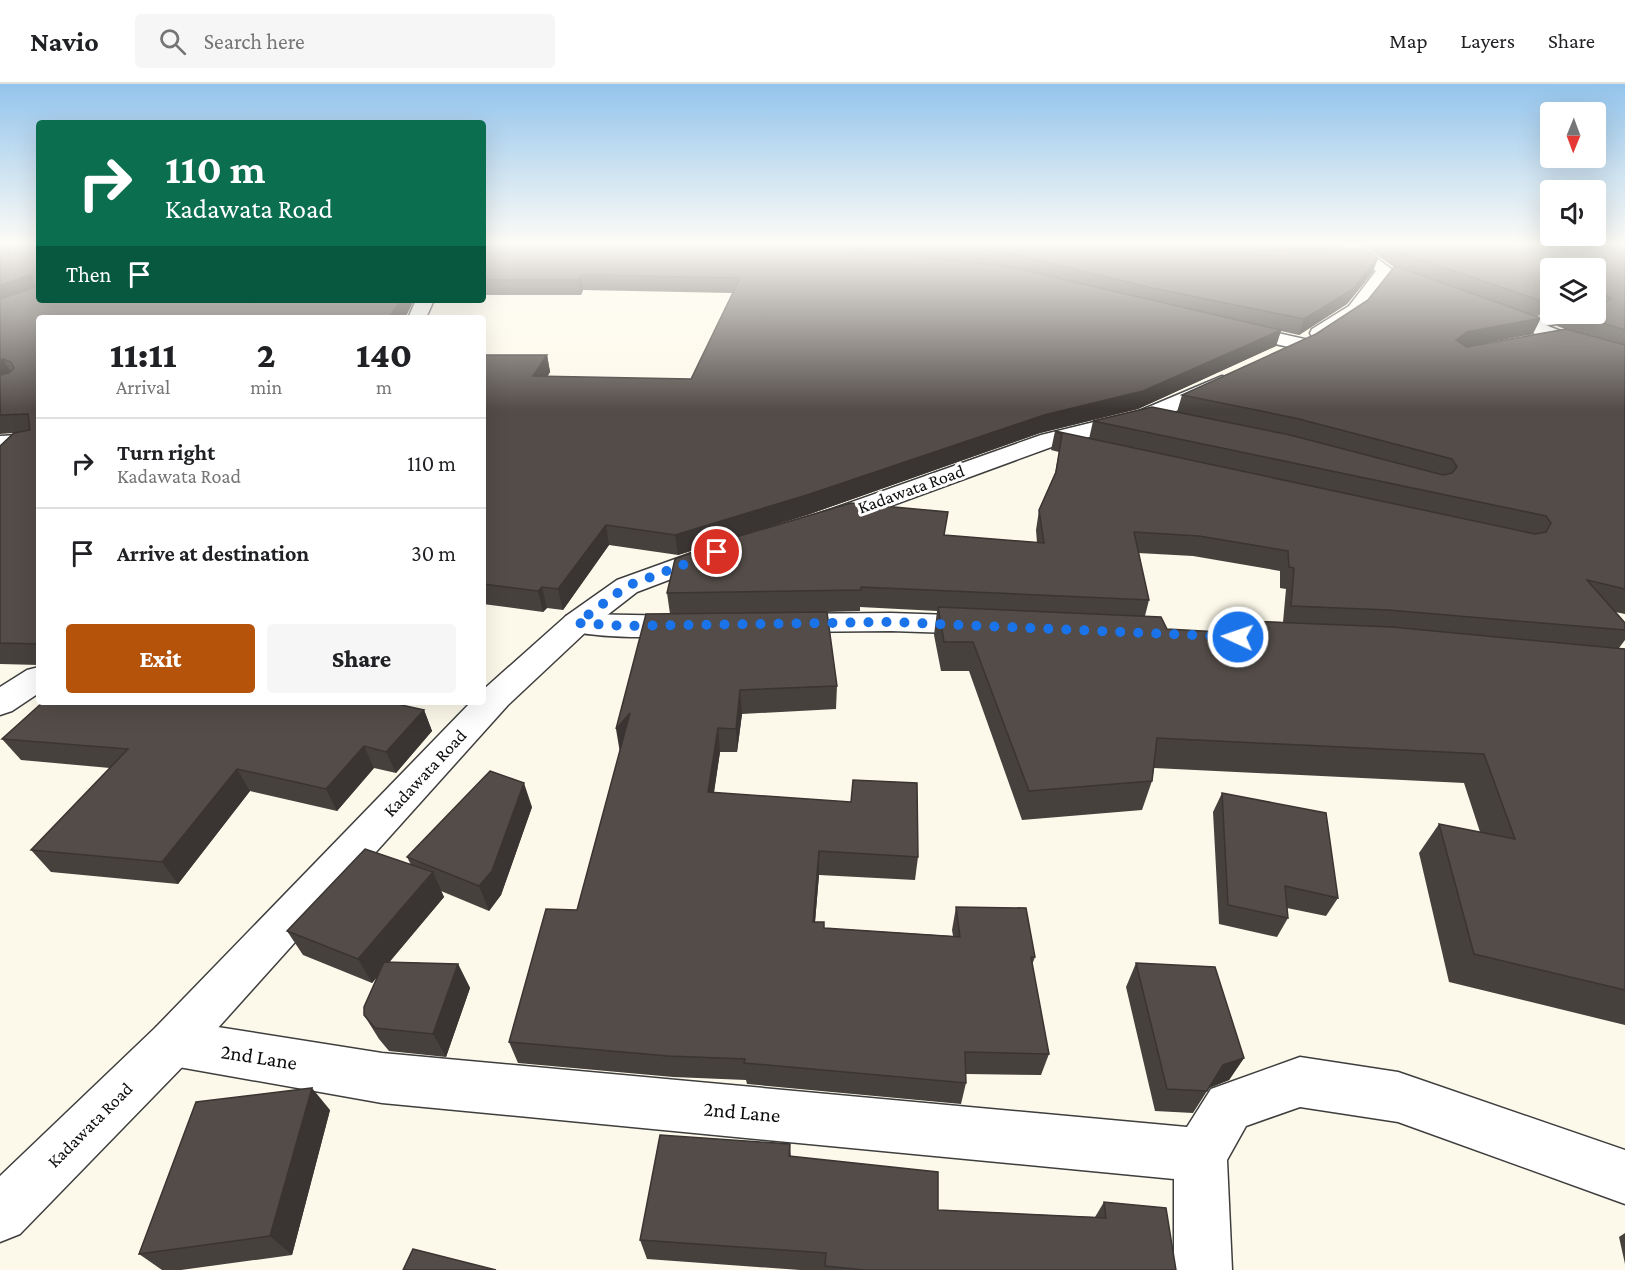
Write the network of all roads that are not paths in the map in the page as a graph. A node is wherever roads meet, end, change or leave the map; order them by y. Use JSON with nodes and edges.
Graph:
{"nodes":[{"id":1,"x":1363,"y":299,"type":"edge"},
{"id":2,"x":1474,"y":303,"type":"edge"},
{"id":3,"x":1540,"y":322,"type":"edge"},
{"id":4,"x":1530,"y":324,"type":"junction"},
{"id":5,"x":1214,"y":325,"type":"edge"},
{"id":6,"x":1559,"y":337,"type":"junction"},
{"id":7,"x":1526,"y":343,"type":"edge"},
{"id":8,"x":1302,"y":344,"type":"junction"},
{"id":9,"x":1625,"y":356,"type":"edge"},
{"id":10,"x":1147,"y":416,"type":"junction"},
{"id":11,"x":1182,"y":423,"type":"edge"},
{"id":12,"x":1048,"y":440,"type":"junction"},
{"id":13,"x":36,"y":441,"type":"edge"},
{"id":14,"x":0,"y":443,"type":"edge"},
{"id":15,"x":1104,"y":452,"type":"edge"},
{"id":16,"x":797,"y":529,"type":"edge"},
{"id":17,"x":740,"y":545,"type":"edge"},
{"id":18,"x":577,"y":623,"type":"junction"},
{"id":19,"x":752,"y":624,"type":"edge"},
{"id":20,"x":717,"y":625,"type":"edge"},
{"id":21,"x":1009,"y":627,"type":"edge"},
{"id":22,"x":36,"y":680,"type":"edge"},
{"id":23,"x":489,"y":696,"type":"edge"},
{"id":24,"x":0,"y":703,"type":"edge"},
{"id":25,"x":481,"y":705,"type":"edge"},
{"id":26,"x":173,"y":1043,"type":"junction"},
{"id":27,"x":1200,"y":1155,"type":"junction"},
{"id":28,"x":1625,"y":1177,"type":"edge"},
{"id":29,"x":0,"y":1214,"type":"edge"},
{"id":30,"x":1203,"y":1270,"type":"edge"}],
"edges":[{"from":1,"to":8,"type":"street","name":"Kadawata Road"},
{"from":2,"to":4,"type":"street"},
{"from":3,"to":4,"type":"street"},
{"from":4,"to":6,"type":"street"},
{"from":5,"to":8,"type":"street"},
{"from":6,"to":7,"type":"street"},
{"from":6,"to":9,"type":"street"},
{"from":8,"to":10,"type":"street","name":"Kadawata Road"},
{"from":10,"to":11,"type":"street"},
{"from":10,"to":12,"type":"street","name":"Kadawata Road"},
{"from":12,"to":15,"type":"street"},
{"from":12,"to":16,"type":"street","name":"Kadawata Road"},
{"from":13,"to":14,"type":"street"},
{"from":17,"to":18,"type":"street","name":"Kadawata Road"},
{"from":18,"to":20,"type":"street"},
{"from":18,"to":23,"type":"street","name":"Kadawata Road"},
{"from":19,"to":21,"type":"street"},
{"from":22,"to":24,"type":"street"},
{"from":25,"to":26,"type":"street","name":"Kadawata Road"},
{"from":26,"to":27,"type":"street","name":"2nd Lane"},
{"from":26,"to":29,"type":"street","name":"Kadawata Road"},
{"from":27,"to":28,"type":"street"},
{"from":27,"to":30,"type":"street"}]}
